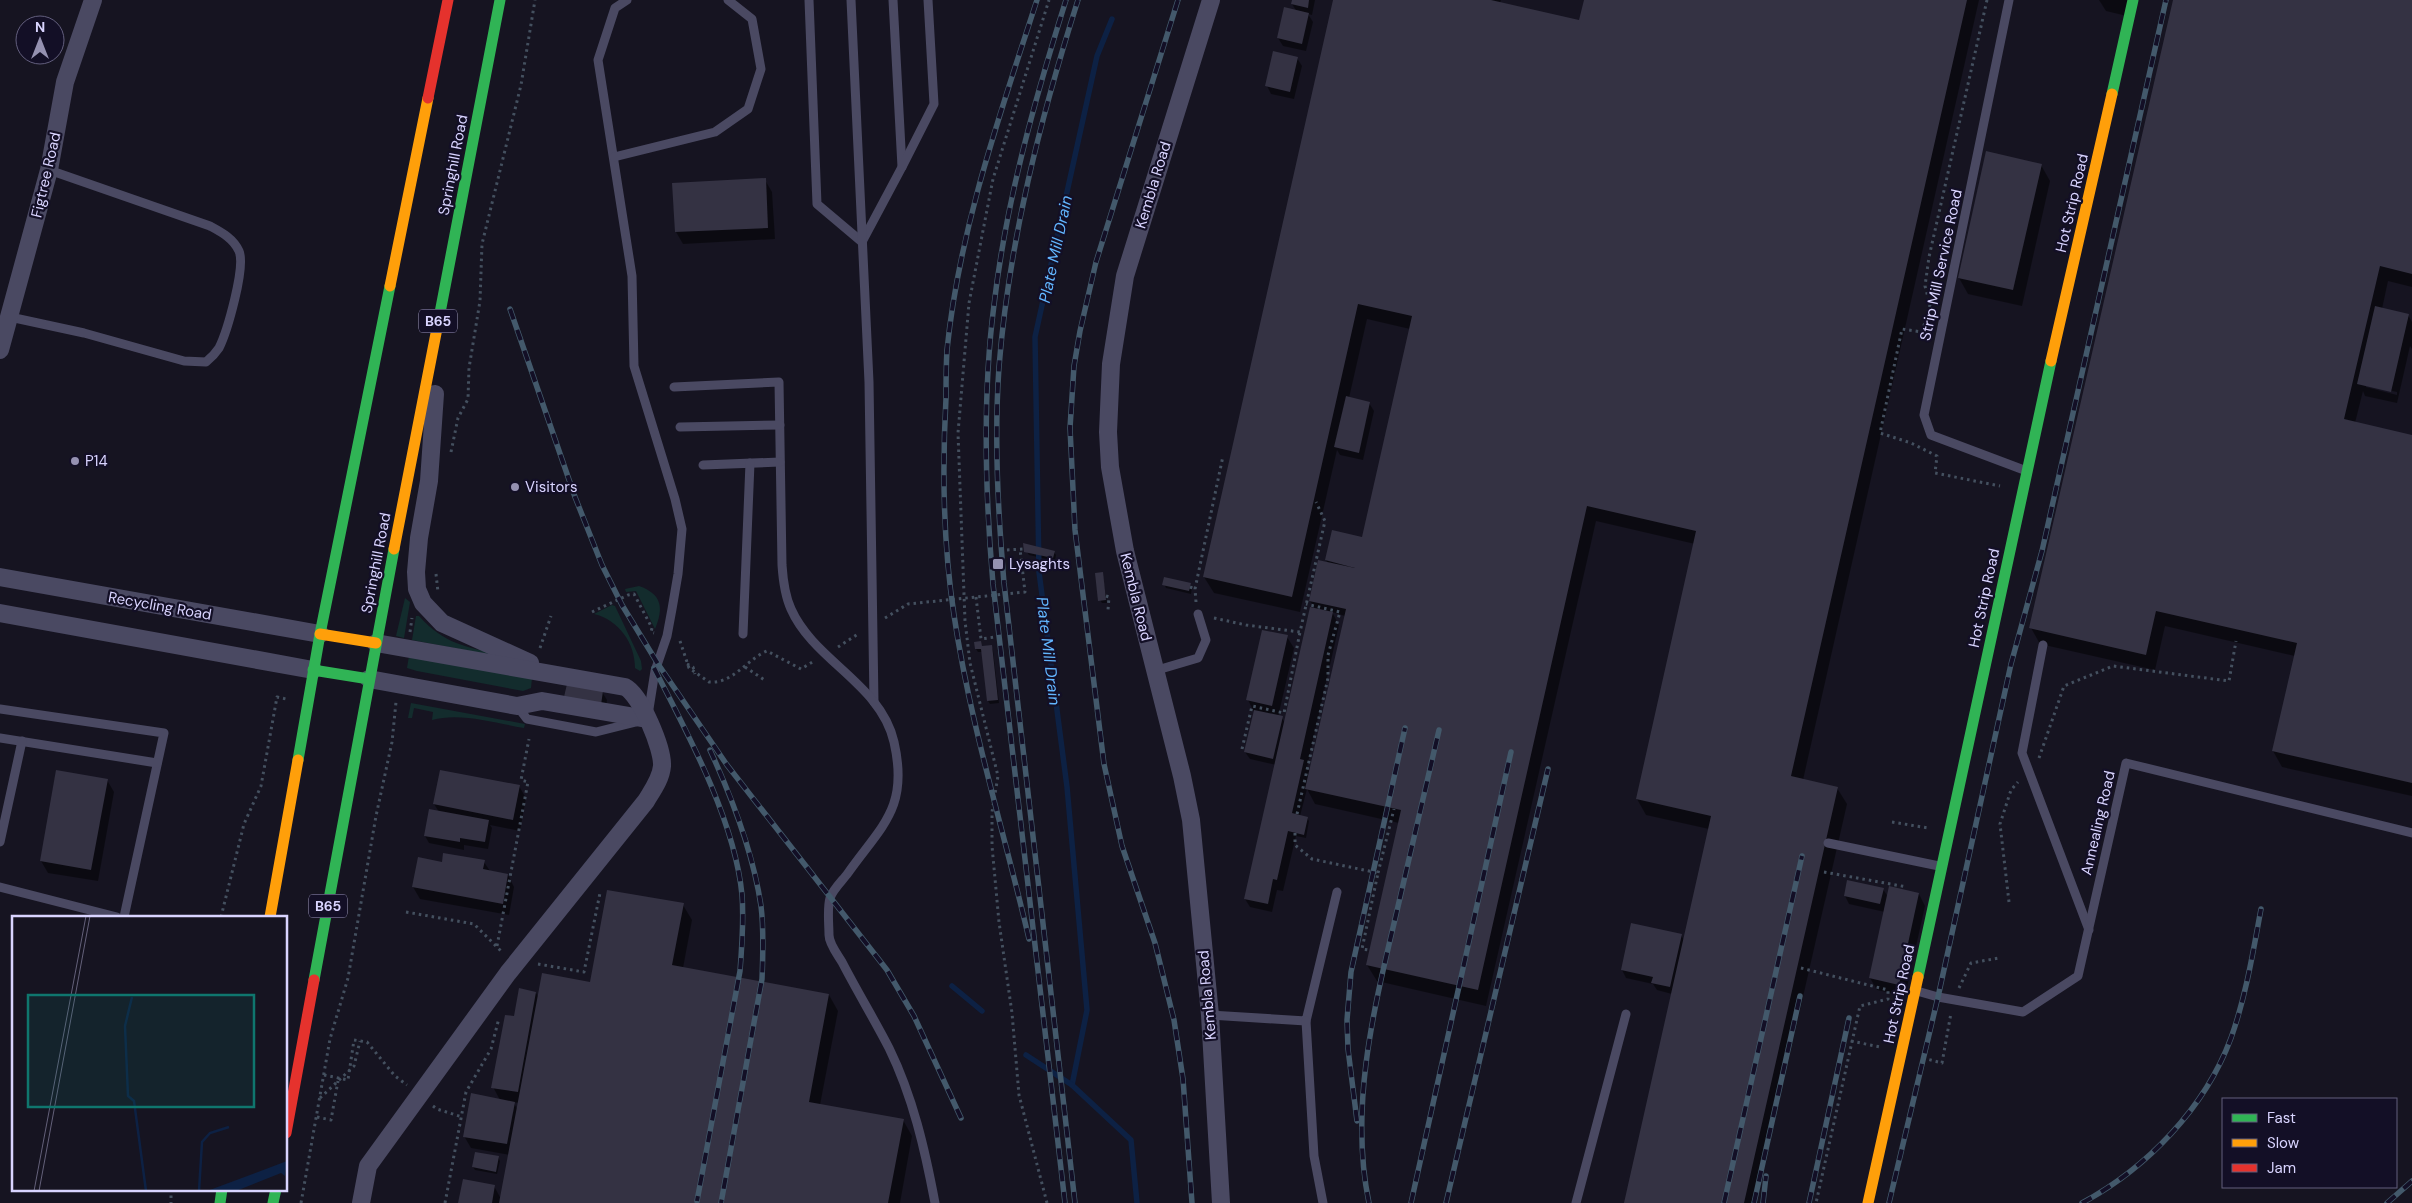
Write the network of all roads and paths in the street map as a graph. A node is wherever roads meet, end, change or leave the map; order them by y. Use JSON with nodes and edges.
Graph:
{"nodes":[{"id":1,"x":93,"y":0,"type":"edge"},
{"id":2,"x":448,"y":0,"type":"edge"},
{"id":3,"x":500,"y":0,"type":"edge"},
{"id":4,"x":535,"y":0,"type":"edge"},
{"id":5,"x":627,"y":0,"type":"edge"},
{"id":6,"x":728,"y":0,"type":"edge"},
{"id":7,"x":809,"y":0,"type":"edge"},
{"id":8,"x":851,"y":0,"type":"edge"},
{"id":9,"x":893,"y":0,"type":"edge"},
{"id":10,"x":928,"y":0,"type":"edge"},
{"id":11,"x":1049,"y":0,"type":"edge"},
{"id":12,"x":1211,"y":0,"type":"edge"},
{"id":13,"x":2009,"y":0,"type":"edge"},
{"id":14,"x":2133,"y":0,"type":"edge"},
{"id":15,"x":614,"y":157,"type":"junction"},
{"id":16,"x":902,"y":167,"type":"junction"},
{"id":17,"x":49,"y":170,"type":"junction"},
{"id":18,"x":862,"y":242,"type":"junction"},
{"id":19,"x":10,"y":317,"type":"junction"},
{"id":20,"x":438,"y":321,"type":"junction"},
{"id":21,"x":0,"y":350,"type":"edge"},
{"id":22,"x":674,"y":387,"type":"dead end"},
{"id":23,"x":780,"y":425,"type":"junction"},
{"id":24,"x":680,"y":426,"type":"dead end"},
{"id":25,"x":451,"y":455,"type":"dead end"},
{"id":26,"x":1222,"y":456,"type":"dead end"},
{"id":27,"x":780,"y":462,"type":"junction"},
{"id":28,"x":750,"y":463,"type":"junction"},
{"id":29,"x":703,"y":465,"type":"dead end"},
{"id":30,"x":2026,"y":471,"type":"junction"},
{"id":31,"x":1316,"y":502,"type":"dead end"},
{"id":32,"x":1007,"y":550,"type":"dead end"},
{"id":33,"x":435,"y":568,"type":"dead end"},
{"id":34,"x":0,"y":577,"type":"edge"},
{"id":35,"x":1190,"y":588,"type":"dead end"},
{"id":36,"x":1195,"y":589,"type":"junction"},
{"id":37,"x":433,"y":596,"type":"dead end"},
{"id":38,"x":1106,"y":596,"type":"dead end"},
{"id":39,"x":976,"y":597,"type":"junction"},
{"id":40,"x":1306,"y":604,"type":"junction"},
{"id":41,"x":414,"y":610,"type":"dead end"},
{"id":42,"x":1108,"y":610,"type":"dead end"},
{"id":43,"x":592,"y":612,"type":"dead end"},
{"id":44,"x":0,"y":613,"type":"edge"},
{"id":45,"x":1198,"y":614,"type":"junction"},
{"id":46,"x":551,"y":616,"type":"dead end"},
{"id":47,"x":883,"y":619,"type":"dead end"},
{"id":48,"x":867,"y":629,"type":"dead end"},
{"id":49,"x":1300,"y":632,"type":"junction"},
{"id":50,"x":655,"y":633,"type":"dead end"},
{"id":51,"x":320,"y":634,"type":"junction"},
{"id":52,"x":743,"y":634,"type":"dead end"},
{"id":53,"x":995,"y":637,"type":"dead end"},
{"id":54,"x":408,"y":639,"type":"dead end"},
{"id":55,"x":678,"y":639,"type":"dead end"},
{"id":56,"x":2236,"y":641,"type":"dead end"},
{"id":57,"x":376,"y":643,"type":"junction"},
{"id":58,"x":2043,"y":645,"type":"dead end"},
{"id":59,"x":834,"y":649,"type":"dead end"},
{"id":60,"x":540,"y":650,"type":"dead end"},
{"id":61,"x":817,"y":659,"type":"dead end"},
{"id":62,"x":745,"y":667,"type":"junction"},
{"id":63,"x":313,"y":670,"type":"junction"},
{"id":64,"x":1154,"y":671,"type":"junction"},
{"id":65,"x":548,"y":672,"type":"junction"},
{"id":66,"x":369,"y":679,"type":"junction"},
{"id":67,"x":766,"y":681,"type":"dead end"},
{"id":68,"x":542,"y":701,"type":"junction"},
{"id":69,"x":307,"y":702,"type":"junction"},
{"id":70,"x":874,"y":702,"type":"junction"},
{"id":71,"x":517,"y":706,"type":"junction"},
{"id":72,"x":394,"y":707,"type":"dead end"},
{"id":73,"x":0,"y":709,"type":"edge"},
{"id":74,"x":363,"y":712,"type":"junction"},
{"id":75,"x":393,"y":718,"type":"junction"},
{"id":76,"x":647,"y":719,"type":"junction"},
{"id":77,"x":0,"y":738,"type":"edge"},
{"id":78,"x":529,"y":739,"type":"dead end"},
{"id":79,"x":22,"y":741,"type":"junction"},
{"id":80,"x":1242,"y":749,"type":"dead end"},
{"id":81,"x":157,"y":763,"type":"junction"},
{"id":82,"x":2034,"y":764,"type":"dead end"},
{"id":83,"x":2022,"y":777,"type":"dead end"},
{"id":84,"x":1394,"y":810,"type":"dead end"},
{"id":85,"x":1297,"y":814,"type":"dead end"},
{"id":86,"x":2412,"y":833,"type":"edge"},
{"id":87,"x":0,"y":842,"type":"edge"},
{"id":88,"x":1828,"y":843,"type":"dead end"},
{"id":89,"x":1942,"y":867,"type":"junction"},
{"id":90,"x":1824,"y":872,"type":"dead end"},
{"id":91,"x":1378,"y":873,"type":"dead end"},
{"id":92,"x":0,"y":886,"type":"edge"},
{"id":93,"x":1907,"y":887,"type":"dead end"},
{"id":94,"x":1337,"y":892,"type":"dead end"},
{"id":95,"x":600,"y":893,"type":"dead end"},
{"id":96,"x":2009,"y":902,"type":"dead end"},
{"id":97,"x":112,"y":916,"type":"edge"},
{"id":98,"x":124,"y":916,"type":"edge"},
{"id":99,"x":221,"y":916,"type":"edge"},
{"id":100,"x":270,"y":916,"type":"edge"},
{"id":101,"x":2089,"y":931,"type":"junction"},
{"id":102,"x":496,"y":946,"type":"dead end"},
{"id":103,"x":2000,"y":958,"type":"dead end"},
{"id":104,"x":1801,"y":968,"type":"dead end"},
{"id":105,"x":531,"y":970,"type":"dead end"},
{"id":106,"x":1915,"y":990,"type":"junction"},
{"id":107,"x":1954,"y":1000,"type":"junction"},
{"id":108,"x":1626,"y":1014,"type":"dead end"},
{"id":109,"x":1210,"y":1015,"type":"junction"},
{"id":110,"x":1306,"y":1021,"type":"junction"},
{"id":111,"x":360,"y":1041,"type":"junction"},
{"id":112,"x":1851,"y":1041,"type":"junction"},
{"id":113,"x":367,"y":1042,"type":"dead end"},
{"id":114,"x":1902,"y":1052,"type":"junction"},
{"id":115,"x":339,"y":1078,"type":"dead end"},
{"id":116,"x":348,"y":1080,"type":"dead end"},
{"id":117,"x":320,"y":1098,"type":"junction"},
{"id":118,"x":317,"y":1117,"type":"junction"},
{"id":119,"x":288,"y":1122,"type":"edge"},
{"id":120,"x":171,"y":1190,"type":"edge"},
{"id":121,"x":222,"y":1190,"type":"edge"},
{"id":122,"x":276,"y":1190,"type":"edge"},
{"id":123,"x":171,"y":1203,"type":"edge"},
{"id":124,"x":220,"y":1203,"type":"edge"},
{"id":125,"x":273,"y":1203,"type":"edge"},
{"id":126,"x":300,"y":1203,"type":"edge"},
{"id":127,"x":361,"y":1203,"type":"edge"},
{"id":128,"x":935,"y":1203,"type":"edge"},
{"id":129,"x":1047,"y":1203,"type":"edge"},
{"id":130,"x":1221,"y":1203,"type":"edge"},
{"id":131,"x":1323,"y":1203,"type":"edge"},
{"id":132,"x":1576,"y":1203,"type":"edge"},
{"id":133,"x":1816,"y":1203,"type":"edge"},
{"id":134,"x":1868,"y":1203,"type":"edge"}],
"edges":[{"from":1,"to":17,"type":"street","name":"Figtree Road"},
{"from":2,"to":51,"type":"main road"},
{"from":3,"to":20,"type":"main road","name":"Springhill Road","number":"B65"},
{"from":4,"to":25,"type":"path"},
{"from":5,"to":15,"type":"lane"},
{"from":6,"to":15,"type":"lane"},
{"from":7,"to":18,"type":"lane"},
{"from":8,"to":18,"type":"lane"},
{"from":9,"to":16,"type":"lane"},
{"from":10,"to":16,"type":"lane"},
{"from":11,"to":129,"type":"path"},
{"from":12,"to":64,"type":"street","name":"Kembla Road"},
{"from":13,"to":30,"type":"lane","name":"Strip Mill Service Road"},
{"from":14,"to":30,"type":"main road","name":"Hot Strip Road"},
{"from":15,"to":76,"type":"lane"},
{"from":16,"to":18,"type":"lane"},
{"from":17,"to":19,"type":"street","name":"Figtree Road"},
{"from":17,"to":19,"type":"lane"},
{"from":18,"to":70,"type":"lane"},
{"from":19,"to":21,"type":"street","name":"Figtree Road"},
{"from":20,"to":57,"type":"main road","name":"Springhill Road","number":"B65"},
{"from":20,"to":65,"type":"street"},
{"from":22,"to":23,"type":"lane"},
{"from":23,"to":24,"type":"lane"},
{"from":23,"to":27,"type":"lane"},
{"from":26,"to":36,"type":"path"},
{"from":27,"to":28,"type":"lane"},
{"from":27,"to":70,"type":"lane"},
{"from":28,"to":29,"type":"lane"},
{"from":28,"to":52,"type":"lane"},
{"from":30,"to":89,"type":"main road","name":"Hot Strip Road"},
{"from":31,"to":40,"type":"path"},
{"from":32,"to":39,"type":"path"},
{"from":33,"to":37,"type":"path"},
{"from":34,"to":51,"type":"street","name":"Recycling Road"},
{"from":35,"to":36,"type":"path"},
{"from":36,"to":45,"type":"path"},
{"from":38,"to":42,"type":"path"},
{"from":39,"to":47,"type":"path"},
{"from":39,"to":53,"type":"path"},
{"from":40,"to":49,"type":"path"},
{"from":40,"to":85,"type":"path"},
{"from":41,"to":54,"type":"path"},
{"from":43,"to":50,"type":"path"},
{"from":44,"to":63,"type":"street"},
{"from":45,"to":49,"type":"path"},
{"from":45,"to":64,"type":"lane"},
{"from":46,"to":60,"type":"path"},
{"from":48,"to":59,"type":"path"},
{"from":49,"to":80,"type":"path"},
{"from":51,"to":57,"type":"main road"},
{"from":51,"to":63,"type":"main road"},
{"from":55,"to":62,"type":"path"},
{"from":56,"to":82,"type":"path"},
{"from":57,"to":65,"type":"street"},
{"from":57,"to":66,"type":"main road","name":"Springhill Road","number":"B65"},
{"from":58,"to":101,"type":"lane"},
{"from":61,"to":62,"type":"path"},
{"from":62,"to":67,"type":"path"},
{"from":63,"to":66,"type":"main road"},
{"from":63,"to":69,"type":"main road"},
{"from":64,"to":109,"type":"street","name":"Kembla Road"},
{"from":65,"to":68,"type":"street"},
{"from":65,"to":76,"type":"street"},
{"from":66,"to":71,"type":"street"},
{"from":66,"to":74,"type":"main road","name":"Springhill Road","number":"B65"},
{"from":68,"to":71,"type":"street"},
{"from":68,"to":76,"type":"street"},
{"from":69,"to":99,"type":"path"},
{"from":69,"to":100,"type":"main road"},
{"from":70,"to":128,"type":"lane"},
{"from":71,"to":76,"type":"lane"},
{"from":72,"to":75,"type":"path"},
{"from":73,"to":81,"type":"lane"},
{"from":74,"to":75,"type":"path"},
{"from":74,"to":119,"type":"main road","name":"Springhill Road","number":"B65"},
{"from":75,"to":117,"type":"path"},
{"from":76,"to":127,"type":"street"},
{"from":77,"to":79,"type":"lane"},
{"from":78,"to":102,"type":"path"},
{"from":79,"to":81,"type":"lane"},
{"from":79,"to":87,"type":"lane"},
{"from":81,"to":98,"type":"lane"},
{"from":83,"to":96,"type":"path"},
{"from":84,"to":91,"type":"path"},
{"from":86,"to":101,"type":"lane","name":"Annealing Road"},
{"from":88,"to":89,"type":"lane"},
{"from":89,"to":106,"type":"main road","name":"Hot Strip Road"},
{"from":90,"to":93,"type":"path"},
{"from":92,"to":97,"type":"lane"},
{"from":94,"to":110,"type":"lane"},
{"from":95,"to":105,"type":"path"},
{"from":101,"to":107,"type":"lane","name":"Annealing Road"},
{"from":103,"to":107,"type":"path"},
{"from":104,"to":112,"type":"path"},
{"from":106,"to":107,"type":"lane","name":"Annealing Road"},
{"from":106,"to":114,"type":"main road","name":"Hot Strip Road"},
{"from":107,"to":114,"type":"path"},
{"from":108,"to":132,"type":"lane"},
{"from":109,"to":110,"type":"lane"},
{"from":109,"to":130,"type":"street","name":"Kembla Road"},
{"from":110,"to":131,"type":"lane"},
{"from":111,"to":113,"type":"path"},
{"from":111,"to":116,"type":"path"},
{"from":111,"to":117,"type":"path"},
{"from":112,"to":114,"type":"path"},
{"from":112,"to":133,"type":"path"},
{"from":114,"to":134,"type":"main road","name":"Hot Strip Road"},
{"from":115,"to":118,"type":"path"},
{"from":117,"to":118,"type":"path"},
{"from":118,"to":126,"type":"path"},
{"from":120,"to":123,"type":"path"},
{"from":121,"to":124,"type":"main road"},
{"from":122,"to":125,"type":"main road"}]}
